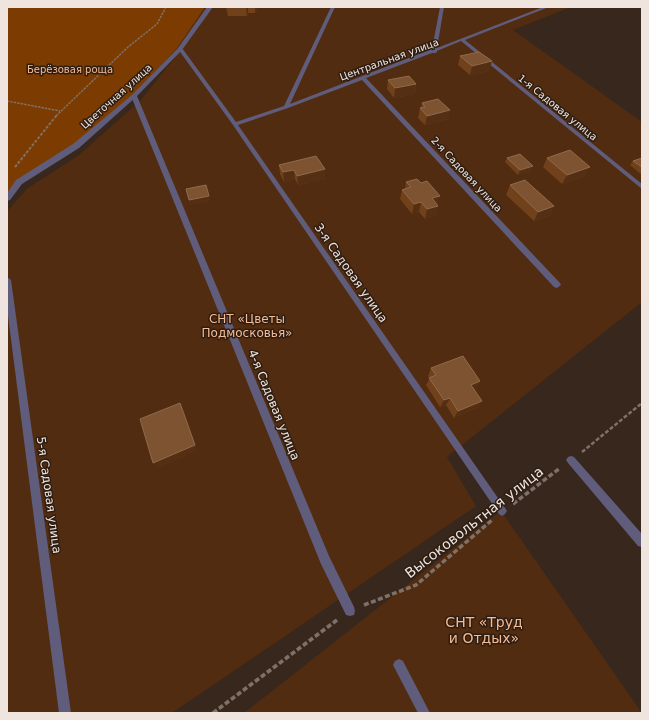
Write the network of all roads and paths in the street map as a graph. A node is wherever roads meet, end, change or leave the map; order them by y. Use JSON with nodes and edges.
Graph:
{"nodes":[{"id":1,"x":160,"y":7,"type":"edge"},
{"id":2,"x":166,"y":7,"type":"edge"},
{"id":3,"x":210,"y":7,"type":"edge"},
{"id":4,"x":333,"y":7,"type":"edge"},
{"id":5,"x":442,"y":7,"type":"edge"},
{"id":6,"x":547,"y":7,"type":"edge"},
{"id":7,"x":162,"y":11,"type":"junction"},
{"id":8,"x":464,"y":41,"type":"junction"},
{"id":9,"x":180,"y":49,"type":"junction"},
{"id":10,"x":434,"y":52,"type":"junction"},
{"id":11,"x":363,"y":78,"type":"junction"},
{"id":12,"x":134,"y":96,"type":"junction"},
{"id":13,"x":7,"y":101,"type":"edge"},
{"id":14,"x":286,"y":107,"type":"junction"},
{"id":15,"x":60,"y":111,"type":"junction"},
{"id":16,"x":235,"y":124,"type":"junction"},
{"id":17,"x":10,"y":173,"type":"dead end"},
{"id":18,"x":642,"y":187,"type":"edge"},
{"id":19,"x":7,"y":198,"type":"edge"},
{"id":20,"x":7,"y":280,"type":"edge"},
{"id":21,"x":557,"y":285,"type":"dead end"},
{"id":22,"x":642,"y":403,"type":"edge"},
{"id":23,"x":571,"y":460,"type":"junction"},
{"id":24,"x":502,"y":511,"type":"junction"},
{"id":25,"x":642,"y":542,"type":"edge"},
{"id":26,"x":350,"y":611,"type":"junction"},
{"id":27,"x":399,"y":665,"type":"dead end"},
{"id":28,"x":64,"y":713,"type":"edge"},
{"id":29,"x":213,"y":713,"type":"edge"},
{"id":30,"x":424,"y":713,"type":"edge"}],
"edges":[{"from":1,"to":7,"type":"path"},
{"from":2,"to":7,"type":"path"},
{"from":3,"to":9,"type":"street","name":"Цветочная улица"},
{"from":4,"to":14,"type":"lane"},
{"from":5,"to":10,"type":"lane"},
{"from":6,"to":8,"type":"lane","name":"Центральная улица"},
{"from":7,"to":15,"type":"path"},
{"from":8,"to":10,"type":"lane","name":"Центральная улица"},
{"from":8,"to":18,"type":"lane","name":"1-я Садовая улица"},
{"from":9,"to":12,"type":"street","name":"Цветочная улица"},
{"from":9,"to":16,"type":"lane","name":"3-я Садовая улица"},
{"from":10,"to":11,"type":"lane","name":"Центральная улица"},
{"from":11,"to":14,"type":"lane","name":"Центральная улица"},
{"from":11,"to":21,"type":"lane","name":"2-я Садовая улица"},
{"from":12,"to":19,"type":"street","name":"Цветочная улица"},
{"from":12,"to":26,"type":"lane","name":"4-я Садовая улица"},
{"from":13,"to":15,"type":"path"},
{"from":14,"to":16,"type":"lane","name":"Центральная улица"},
{"from":15,"to":17,"type":"path"},
{"from":16,"to":24,"type":"lane","name":"3-я Садовая улица"},
{"from":20,"to":28,"type":"lane","name":"5-я Садовая улица"},
{"from":22,"to":23,"type":"path","name":"Высоковольтная улица"},
{"from":23,"to":24,"type":"path","name":"Высоковольтная улица"},
{"from":23,"to":25,"type":"lane"},
{"from":24,"to":26,"type":"path","name":"Высоковольтная улица"},
{"from":26,"to":29,"type":"path","name":"Высоковольтная улица"},
{"from":27,"to":30,"type":"lane"}]}
